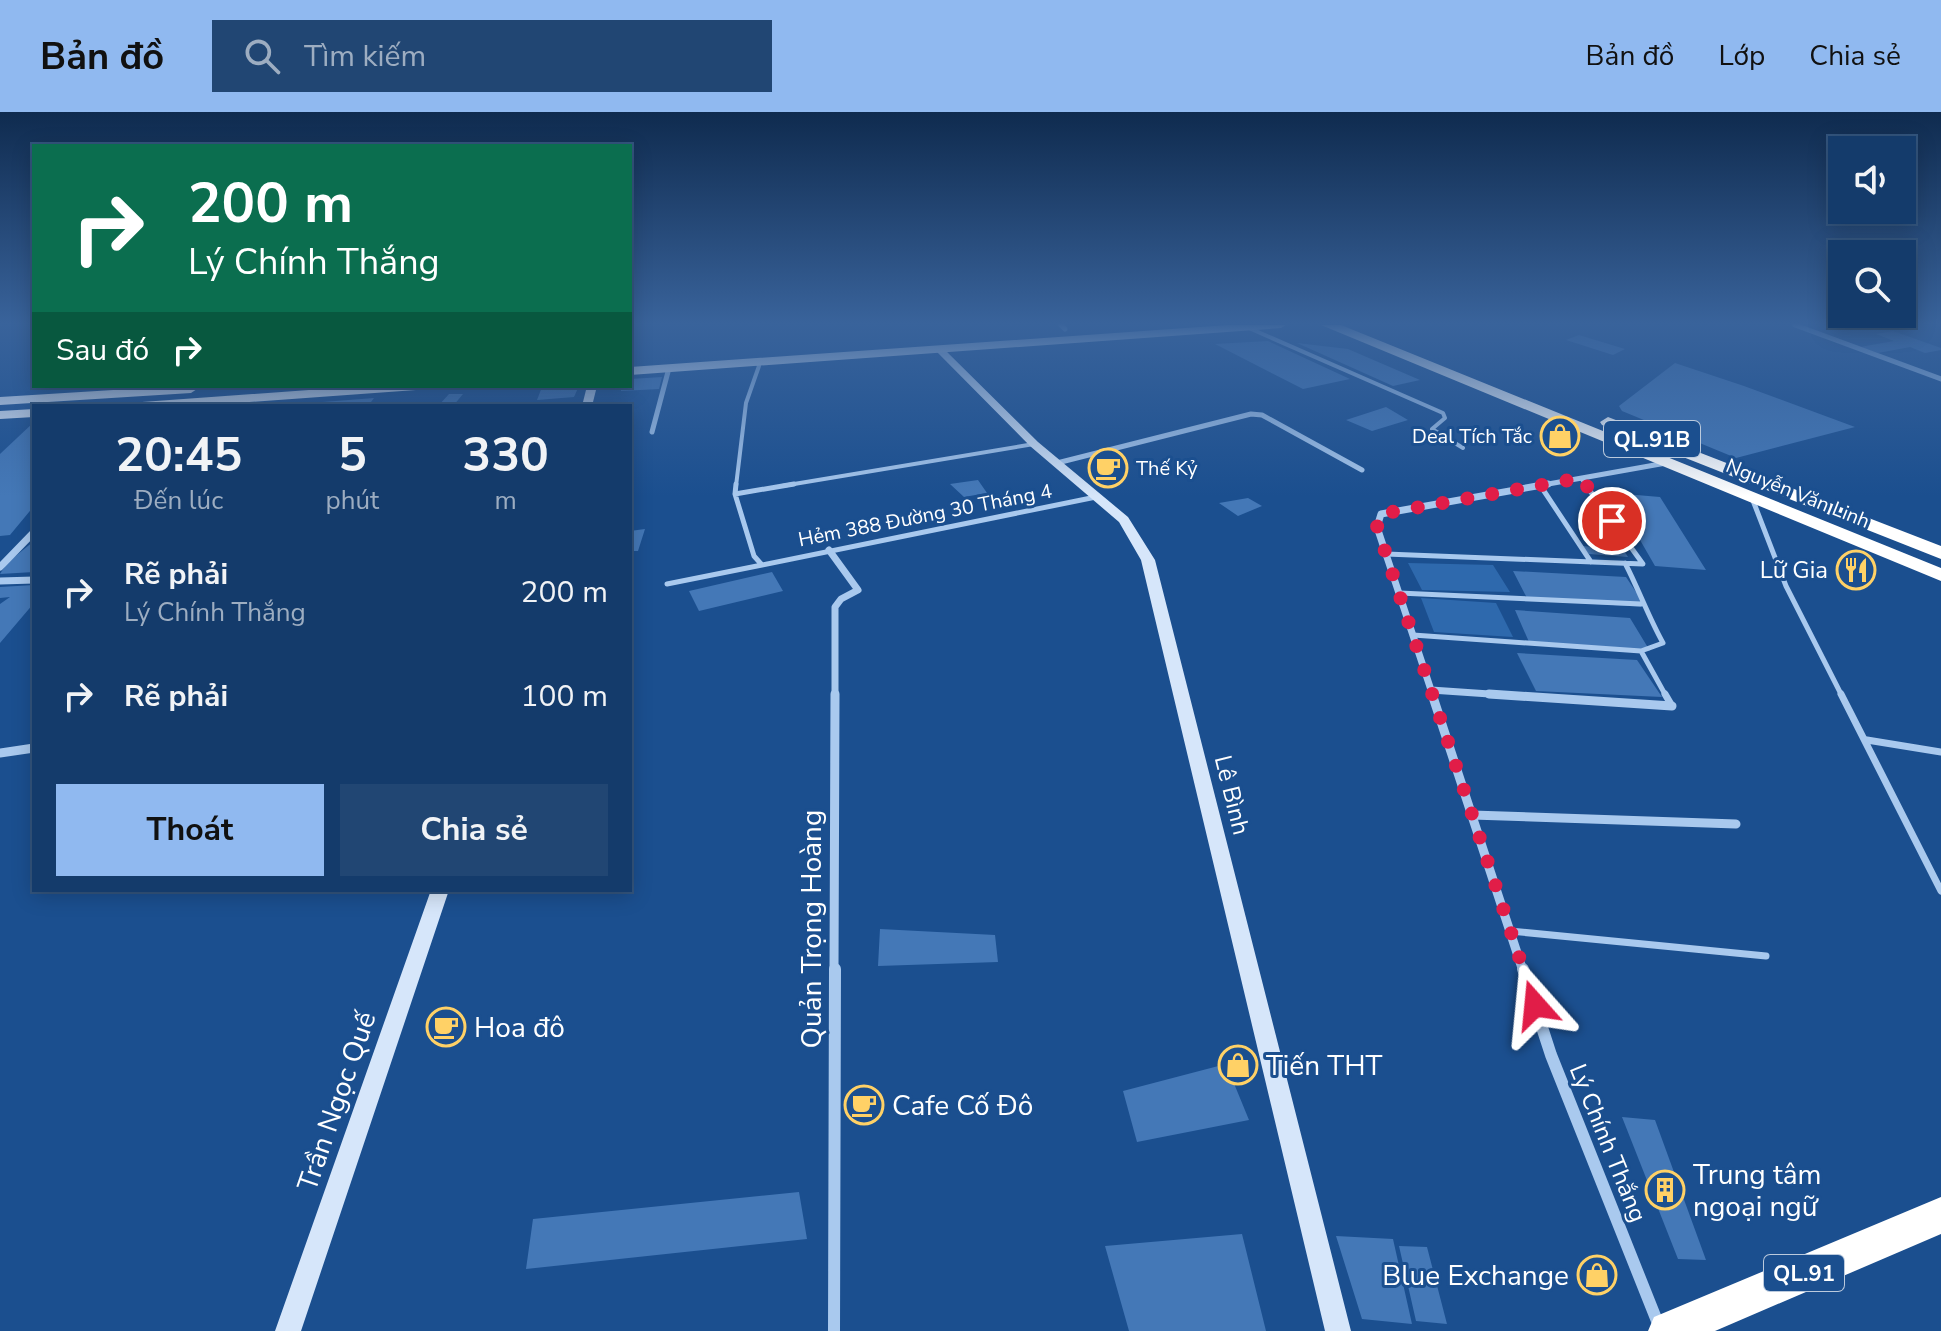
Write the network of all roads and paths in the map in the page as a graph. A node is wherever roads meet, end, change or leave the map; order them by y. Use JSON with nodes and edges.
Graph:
{"nodes":[{"id":1,"x":665,"y":382,"type":"edge"},
{"id":2,"x":754,"y":382,"type":"edge"},
{"id":3,"x":972,"y":382,"type":"edge"},
{"id":4,"x":1372,"y":382,"type":"edge"},
{"id":5,"x":1467,"y":382,"type":"edge"},
{"id":6,"x":1508,"y":382,"type":"edge"},
{"id":7,"x":167,"y":388,"type":"edge"},
{"id":8,"x":390,"y":388,"type":"edge"},
{"id":9,"x":129,"y":389,"type":"edge"},
{"id":10,"x":0,"y":401,"type":"edge"},
{"id":11,"x":183,"y":404,"type":"edge"},
{"id":12,"x":32,"y":413,"type":"edge"},
{"id":13,"x":0,"y":415,"type":"edge"},
{"id":14,"x":652,"y":432,"type":"dead end"},
{"id":15,"x":1034,"y":444,"type":"junction"},
{"id":16,"x":1463,"y":448,"type":"dead end"},
{"id":17,"x":1057,"y":463,"type":"junction"},
{"id":18,"x":1666,"y":463,"type":"junction"},
{"id":19,"x":1362,"y":470,"type":"dead end"},
{"id":20,"x":1581,"y":478,"type":"junction"},
{"id":21,"x":1540,"y":485,"type":"junction"},
{"id":22,"x":735,"y":494,"type":"junction"},
{"id":23,"x":1096,"y":497,"type":"junction"},
{"id":24,"x":1752,"y":498,"type":"junction"},
{"id":25,"x":32,"y":534,"type":"edge"},
{"id":26,"x":829,"y":550,"type":"junction"},
{"id":27,"x":1941,"y":553,"type":"edge"},
{"id":28,"x":1386,"y":554,"type":"junction"},
{"id":29,"x":1591,"y":562,"type":"junction"},
{"id":30,"x":1625,"y":563,"type":"junction"},
{"id":31,"x":762,"y":565,"type":"junction"},
{"id":32,"x":0,"y":567,"type":"edge"},
{"id":33,"x":1941,"y":575,"type":"edge"},
{"id":34,"x":32,"y":580,"type":"edge"},
{"id":35,"x":0,"y":581,"type":"edge"},
{"id":36,"x":667,"y":584,"type":"dead end"},
{"id":37,"x":1399,"y":593,"type":"junction"},
{"id":38,"x":1641,"y":604,"type":"junction"},
{"id":39,"x":1413,"y":635,"type":"junction"},
{"id":40,"x":1641,"y":651,"type":"junction"},
{"id":41,"x":1431,"y":690,"type":"junction"},
{"id":42,"x":1672,"y":706,"type":"joint"},
{"id":43,"x":1867,"y":740,"type":"junction"},
{"id":44,"x":32,"y":748,"type":"edge"},
{"id":45,"x":1941,"y":752,"type":"edge"},
{"id":46,"x":0,"y":753,"type":"edge"},
{"id":47,"x":1472,"y":815,"type":"junction"},
{"id":48,"x":1736,"y":824,"type":"dead end"},
{"id":49,"x":1941,"y":891,"type":"edge"},
{"id":50,"x":439,"y":892,"type":"edge"},
{"id":51,"x":1510,"y":931,"type":"junction"},
{"id":52,"x":1766,"y":956,"type":"dead end"},
{"id":53,"x":1941,"y":1215,"type":"edge"},
{"id":54,"x":288,"y":1331,"type":"edge"},
{"id":55,"x":834,"y":1331,"type":"edge"},
{"id":56,"x":1338,"y":1331,"type":"edge"},
{"id":57,"x":1661,"y":1331,"type":"edge"},
{"id":58,"x":1668,"y":1331,"type":"edge"}],
"edges":[{"from":1,"to":14,"type":"street"},
{"from":2,"to":22,"type":"lane"},
{"from":3,"to":15,"type":"street","name":"Lê Bình"},
{"from":4,"to":16,"type":"lane"},
{"from":5,"to":18,"type":"highway","name":"Nguyễn Văn Linh","number":"QL.91B"},
{"from":6,"to":27,"type":"highway","name":"Nguyễn Văn Linh","number":"QL.91B"},
{"from":7,"to":9,"type":"main road"},
{"from":8,"to":11,"type":"main road"},
{"from":9,"to":10,"type":"main road"},
{"from":12,"to":13,"type":"main road"},
{"from":15,"to":17,"type":"street","name":"Lê Bình"},
{"from":15,"to":22,"type":"lane"},
{"from":17,"to":19,"type":"street"},
{"from":17,"to":23,"type":"street","name":"Lê Bình"},
{"from":18,"to":20,"type":"street","name":"Lý Chính Thắng"},
{"from":18,"to":24,"type":"highway","name":"Nguyễn Văn Linh","number":"QL.91B"},
{"from":20,"to":21,"type":"street","name":"Lý Chính Thắng"},
{"from":20,"to":30,"type":"lane"},
{"from":21,"to":28,"type":"street","name":"Lý Chính Thắng"},
{"from":21,"to":29,"type":"lane"},
{"from":22,"to":31,"type":"lane"},
{"from":23,"to":26,"type":"lane","name":"Hẻm 388 Đường 30 Tháng 4"},
{"from":23,"to":56,"type":"street","name":"Lê Bình"},
{"from":24,"to":33,"type":"highway","name":"Nguyễn Văn Linh","number":"QL.91B"},
{"from":24,"to":43,"type":"lane"},
{"from":25,"to":32,"type":"street"},
{"from":26,"to":31,"type":"lane","name":"Hẻm 388 Đường 30 Tháng 4"},
{"from":26,"to":55,"type":"street","name":"Quản Trọng Hoàng"},
{"from":28,"to":29,"type":"lane"},
{"from":28,"to":37,"type":"street","name":"Lý Chính Thắng"},
{"from":29,"to":30,"type":"lane"},
{"from":30,"to":38,"type":"lane"},
{"from":31,"to":36,"type":"lane","name":"Hẻm 388 Đường 30 Tháng 4"},
{"from":34,"to":35,"type":"street"},
{"from":37,"to":38,"type":"lane"},
{"from":37,"to":39,"type":"street","name":"Lý Chính Thắng"},
{"from":38,"to":40,"type":"lane"},
{"from":39,"to":40,"type":"lane"},
{"from":39,"to":41,"type":"street","name":"Lý Chính Thắng"},
{"from":40,"to":42,"type":"lane"},
{"from":41,"to":42,"type":"street"},
{"from":41,"to":47,"type":"street","name":"Lý Chính Thắng"},
{"from":43,"to":45,"type":"lane"},
{"from":43,"to":49,"type":"lane"},
{"from":44,"to":46,"type":"street"},
{"from":47,"to":48,"type":"street"},
{"from":47,"to":51,"type":"street","name":"Lý Chính Thắng"},
{"from":50,"to":54,"type":"street","name":"Trần Ngọc Quế"},
{"from":51,"to":52,"type":"lane"},
{"from":51,"to":57,"type":"street","name":"Lý Chính Thắng"},
{"from":53,"to":58,"type":"highway","number":"QL.91"}]}
